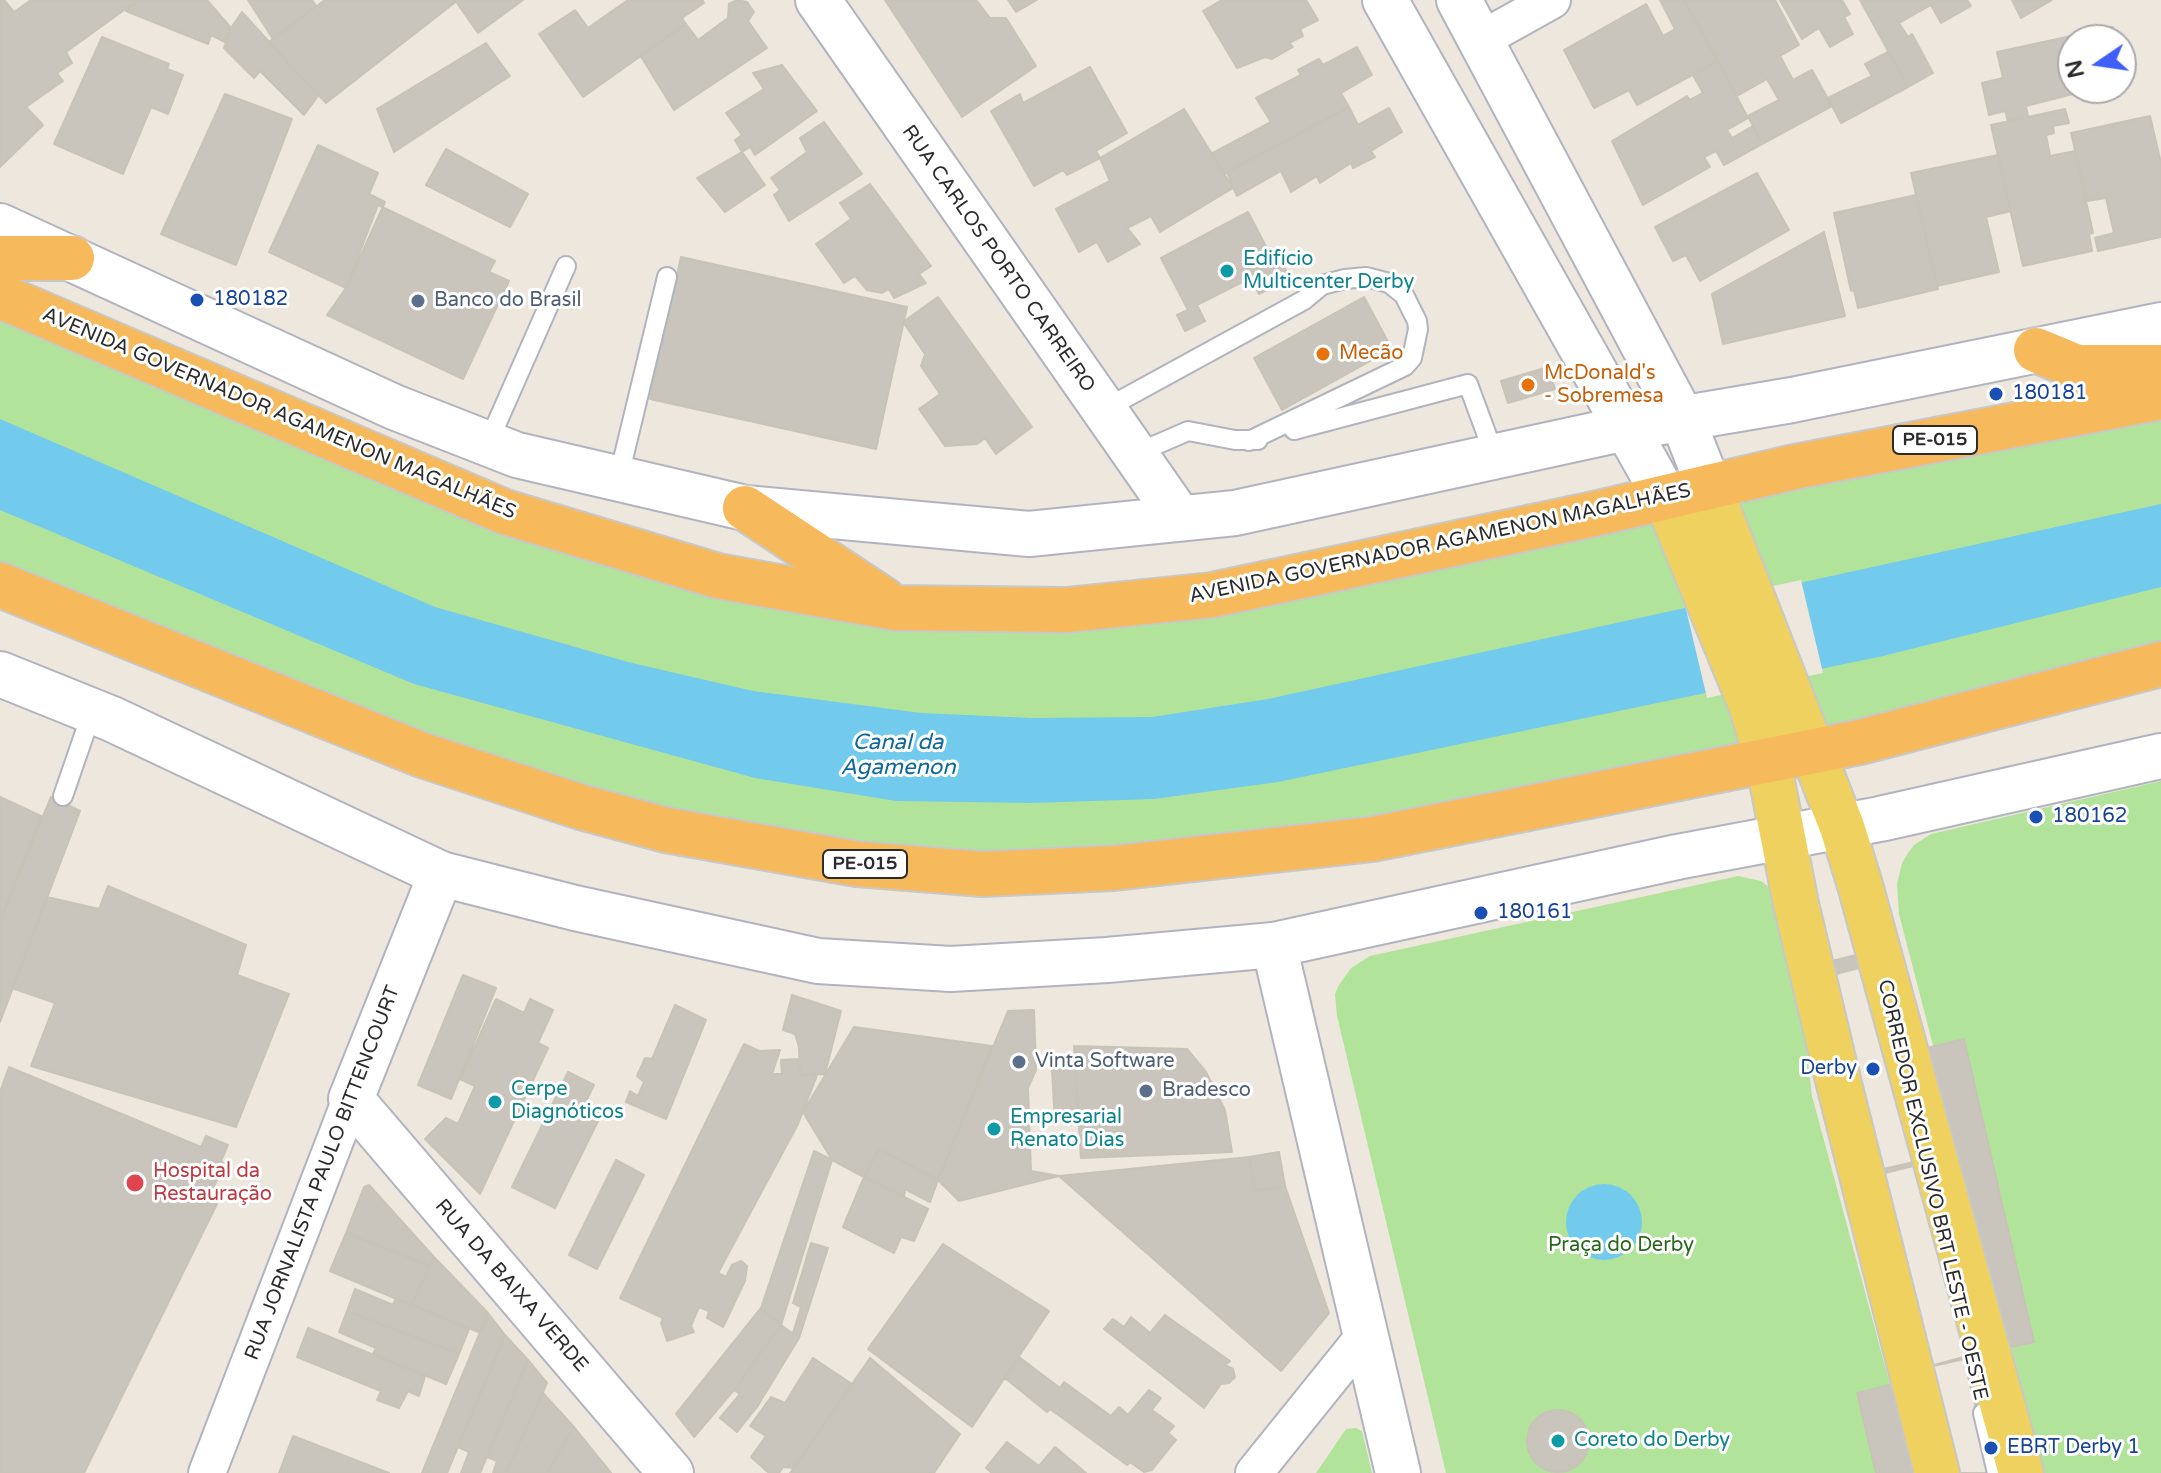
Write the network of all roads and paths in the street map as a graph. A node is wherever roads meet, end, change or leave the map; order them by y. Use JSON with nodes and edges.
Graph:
{"nodes":[{"id":1,"x":818,"y":0,"type":"edge"},
{"id":2,"x":1385,"y":0,"type":"edge"},
{"id":3,"x":1459,"y":0,"type":"edge"},
{"id":4,"x":1552,"y":0,"type":"edge"},
{"id":5,"x":1482,"y":39,"type":"junction"},
{"id":6,"x":0,"y":226,"type":"edge"},
{"id":7,"x":0,"y":258,"type":"edge"},
{"id":8,"x":72,"y":258,"type":"junction"},
{"id":9,"x":566,"y":266,"type":"dead end"},
{"id":10,"x":667,"y":277,"type":"dead end"},
{"id":11,"x":0,"y":296,"type":"edge"},
{"id":12,"x":2161,"y":325,"type":"edge"},
{"id":13,"x":2036,"y":350,"type":"junction"},
{"id":14,"x":2161,"y":367,"type":"edge"},
{"id":15,"x":2161,"y":397,"type":"edge"},
{"id":16,"x":1103,"y":410,"type":"junction"},
{"id":17,"x":1682,"y":418,"type":"junction"},
{"id":18,"x":1626,"y":428,"type":"junction"},
{"id":19,"x":1249,"y":441,"type":"junction"},
{"id":20,"x":488,"y":443,"type":"junction"},
{"id":21,"x":1135,"y":454,"type":"junction"},
{"id":22,"x":1495,"y":457,"type":"junction"},
{"id":23,"x":618,"y":480,"type":"junction"},
{"id":24,"x":1709,"y":487,"type":"junction"},
{"id":25,"x":1666,"y":498,"type":"junction"},
{"id":26,"x":745,"y":508,"type":"junction"},
{"id":27,"x":1179,"y":517,"type":"junction"},
{"id":28,"x":1710,"y":547,"type":"junction"},
{"id":29,"x":0,"y":585,"type":"edge"},
{"id":30,"x":896,"y":608,"type":"junction"},
{"id":31,"x":2161,"y":664,"type":"edge"},
{"id":32,"x":0,"y":674,"type":"edge"},
{"id":33,"x":1769,"y":700,"type":"junction"},
{"id":34,"x":92,"y":712,"type":"junction"},
{"id":35,"x":1811,"y":752,"type":"junction"},
{"id":36,"x":2161,"y":756,"type":"edge"},
{"id":37,"x":1768,"y":761,"type":"junction"},
{"id":38,"x":63,"y":796,"type":"dead end"},
{"id":39,"x":1842,"y":827,"type":"junction"},
{"id":40,"x":1784,"y":837,"type":"junction"},
{"id":41,"x":441,"y":874,"type":"junction"},
{"id":42,"x":1867,"y":907,"type":"junction"},
{"id":43,"x":1274,"y":945,"type":"junction"},
{"id":44,"x":351,"y":1099,"type":"junction"},
{"id":45,"x":1366,"y":1334,"type":"junction"},
{"id":46,"x":1968,"y":1351,"type":"dead end"},
{"id":47,"x":1978,"y":1393,"type":"dead end"},
{"id":48,"x":207,"y":1473,"type":"edge"},
{"id":49,"x":671,"y":1473,"type":"edge"},
{"id":50,"x":1254,"y":1473,"type":"edge"},
{"id":51,"x":1398,"y":1473,"type":"edge"},
{"id":52,"x":1937,"y":1473,"type":"edge"},
{"id":53,"x":1997,"y":1473,"type":"edge"},
{"id":54,"x":2021,"y":1473,"type":"edge"}],
"edges":[{"from":1,"to":16,"type":"main road","name":"RUA CARLOS PORTO CARREIRO"},
{"from":2,"to":18,"type":"main road"},
{"from":3,"to":5,"type":"main road"},
{"from":4,"to":5,"type":"street"},
{"from":5,"to":17,"type":"main road"},
{"from":6,"to":8,"type":"main road"},
{"from":7,"to":8,"type":"highway"},
{"from":8,"to":20,"type":"main road"},
{"from":9,"to":20,"type":"lane"},
{"from":10,"to":23,"type":"lane"},
{"from":11,"to":30,"type":"highway","name":"AVENIDA GOVERNADOR AGAMENON MAGALHÃES"},
{"from":12,"to":13,"type":"main road"},
{"from":13,"to":14,"type":"highway"},
{"from":13,"to":17,"type":"main road"},
{"from":15,"to":24,"type":"highway","name":"AVENIDA GOVERNADOR AGAMENON MAGALHÃES","number":"PE-015"},
{"from":16,"to":19,"type":"lane"},
{"from":16,"to":21,"type":"main road","name":"RUA CARLOS PORTO CARREIRO"},
{"from":17,"to":18,"type":"main road"},
{"from":17,"to":24,"type":"main road"},
{"from":18,"to":22,"type":"main road"},
{"from":18,"to":25,"type":"main road"},
{"from":19,"to":21,"type":"lane"},
{"from":19,"to":22,"type":"lane"},
{"from":20,"to":23,"type":"main road"},
{"from":21,"to":27,"type":"main road","name":"RUA CARLOS PORTO CARREIRO"},
{"from":22,"to":27,"type":"main road"},
{"from":23,"to":26,"type":"main road"},
{"from":24,"to":25,"type":"highway","name":"AVENIDA GOVERNADOR AGAMENON MAGALHÃES"},
{"from":24,"to":28,"type":"main road"},
{"from":25,"to":28,"type":"main road"},
{"from":25,"to":30,"type":"highway","name":"AVENIDA GOVERNADOR AGAMENON MAGALHÃES"},
{"from":26,"to":27,"type":"main road"},
{"from":26,"to":30,"type":"highway"},
{"from":28,"to":33,"type":"main road"},
{"from":29,"to":37,"type":"highway","number":"PE-015"},
{"from":31,"to":35,"type":"highway"},
{"from":32,"to":34,"type":"main road"},
{"from":33,"to":35,"type":"main road"},
{"from":33,"to":37,"type":"main road"},
{"from":34,"to":38,"type":"lane"},
{"from":34,"to":41,"type":"main road"},
{"from":35,"to":37,"type":"highway"},
{"from":35,"to":39,"type":"main road"},
{"from":36,"to":39,"type":"main road"},
{"from":37,"to":40,"type":"main road"},
{"from":39,"to":40,"type":"main road"},
{"from":39,"to":42,"type":"main road"},
{"from":40,"to":43,"type":"main road"},
{"from":40,"to":52,"type":"main road"},
{"from":41,"to":43,"type":"main road"},
{"from":41,"to":44,"type":"main road","name":"RUA JORNALISTA PAULO BITTENCOURT"},
{"from":42,"to":46,"type":"lane","name":"CORREDOR EXCLUSIVO BRT LESTE - OESTE"},
{"from":42,"to":54,"type":"main road"},
{"from":43,"to":45,"type":"main road"},
{"from":44,"to":48,"type":"street","name":"RUA JORNALISTA PAULO BITTENCOURT"},
{"from":44,"to":49,"type":"main road","name":"RUA DA BAIXA VERDE"},
{"from":45,"to":50,"type":"street"},
{"from":45,"to":51,"type":"main road"},
{"from":47,"to":53,"type":"lane","name":"CORREDOR EXCLUSIVO BRT LESTE - OESTE"}]}
